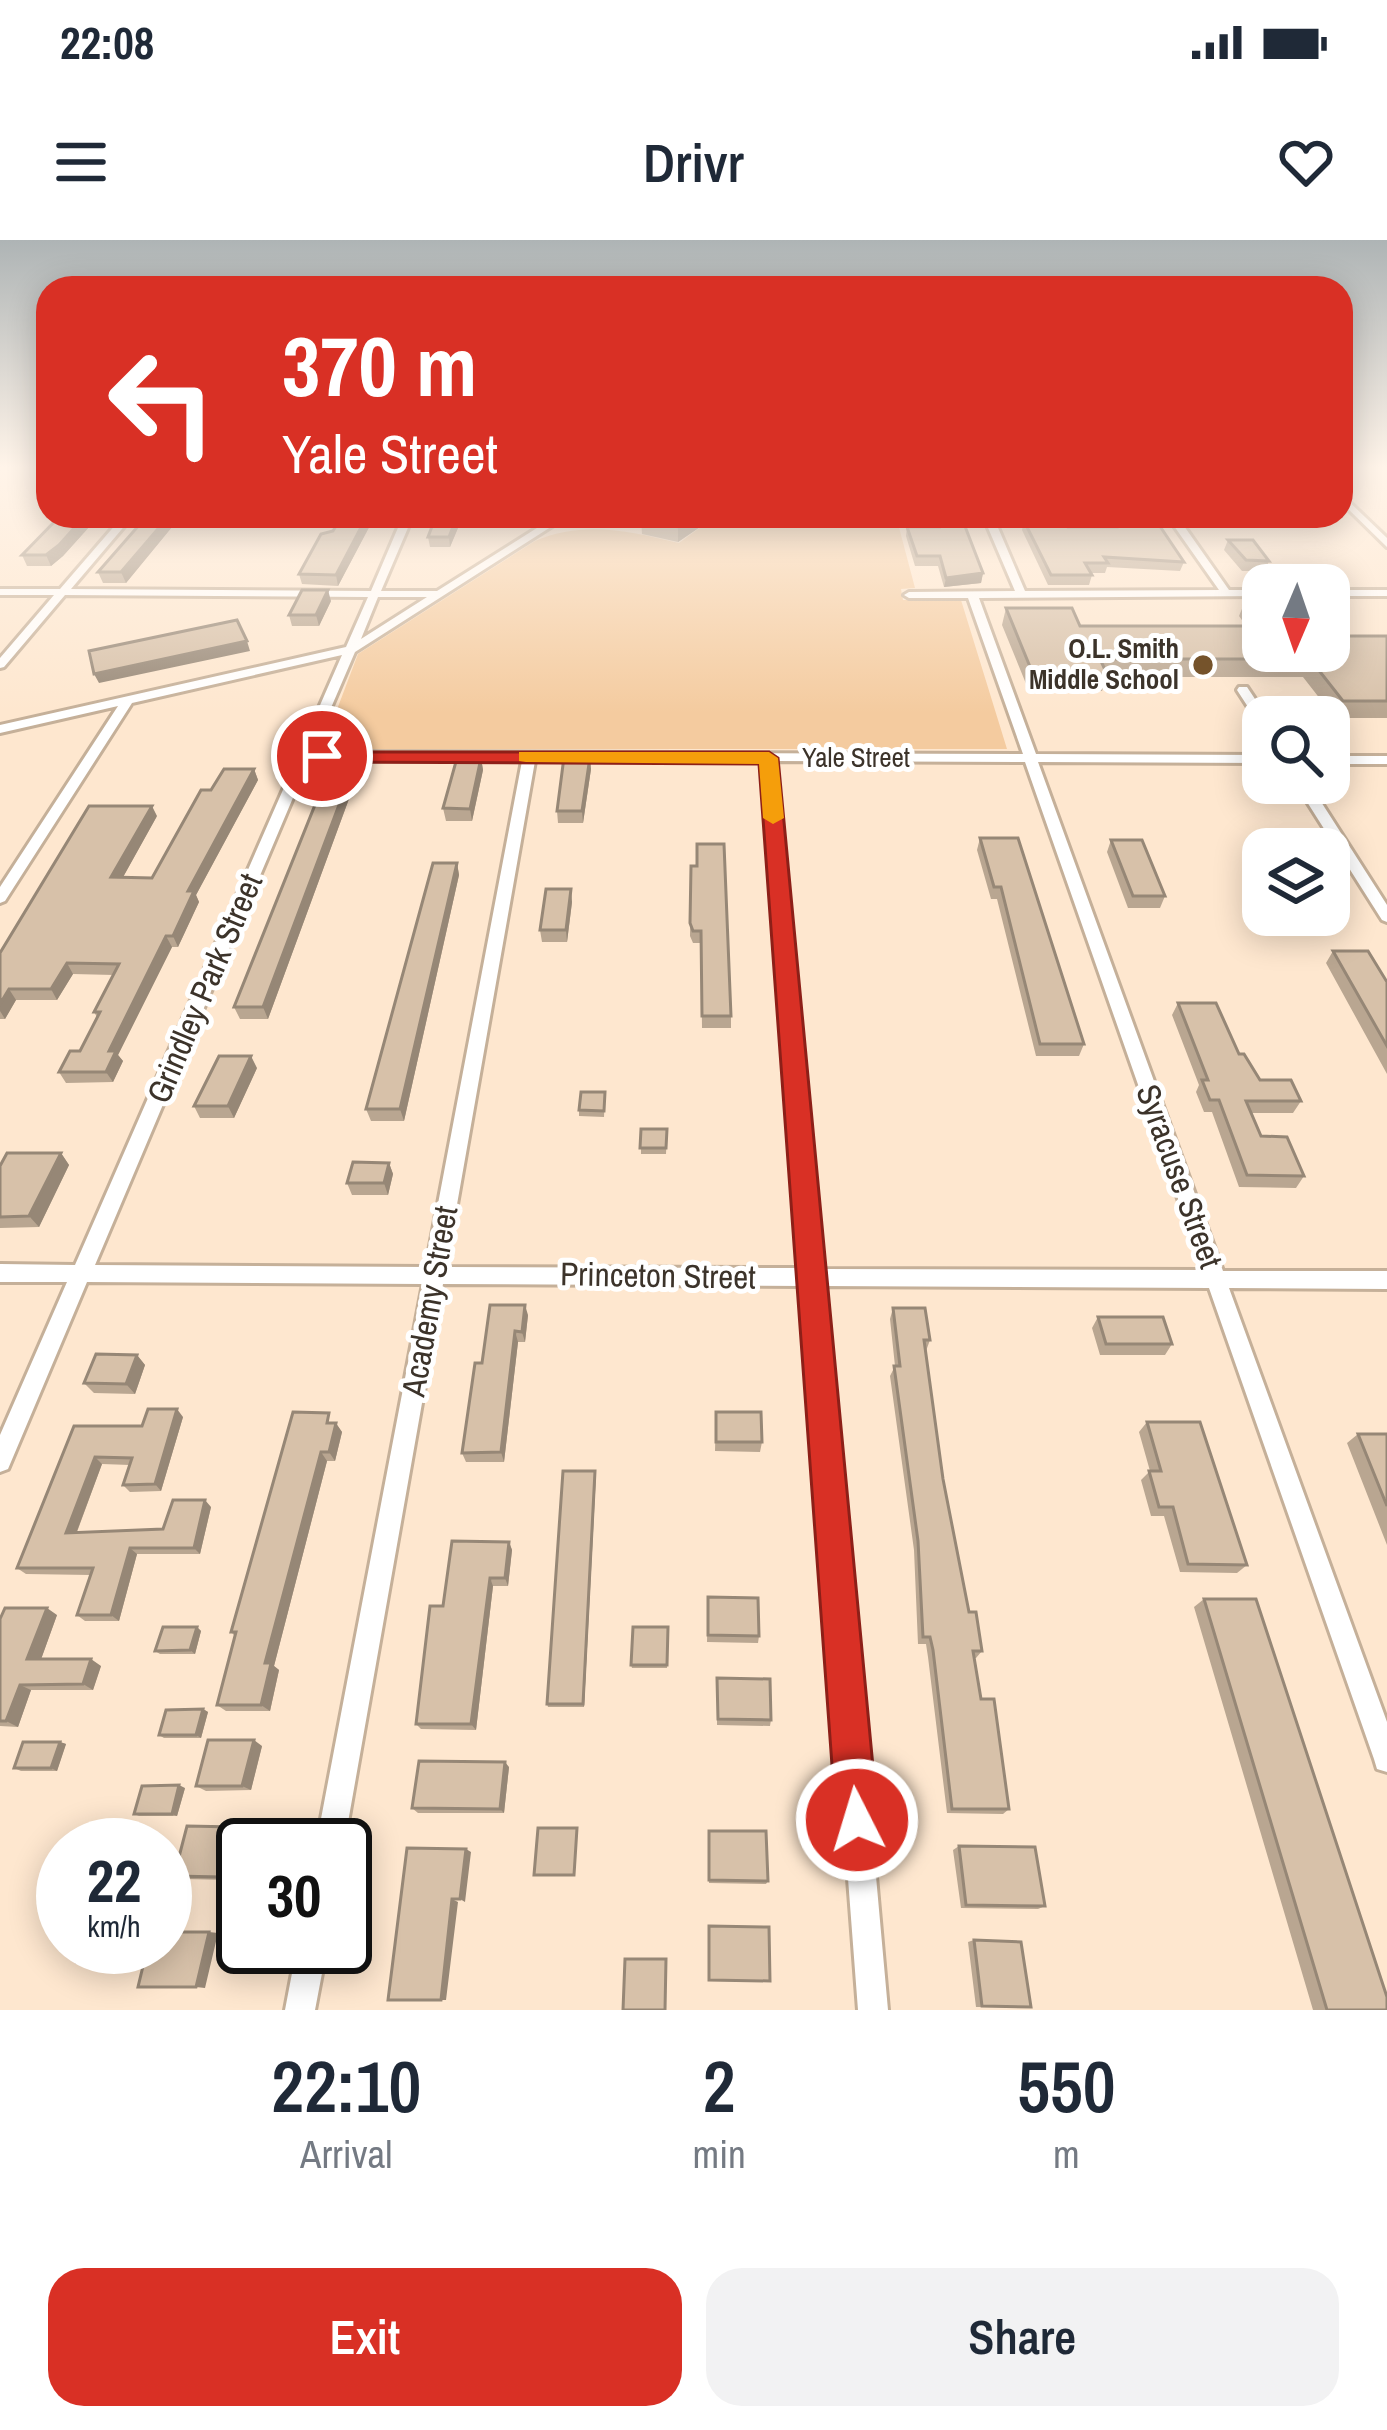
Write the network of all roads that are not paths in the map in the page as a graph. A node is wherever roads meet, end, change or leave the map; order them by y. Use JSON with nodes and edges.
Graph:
{"nodes":[{"id":1,"x":101,"y":548,"type":"edge"},
{"id":2,"x":394,"y":548,"type":"edge"},
{"id":3,"x":513,"y":548,"type":"edge"},
{"id":4,"x":1001,"y":548,"type":"edge"},
{"id":5,"x":1194,"y":548,"type":"edge"},
{"id":6,"x":0,"y":592,"type":"edge"},
{"id":7,"x":63,"y":592,"type":"junction"},
{"id":8,"x":374,"y":593,"type":"junction"},
{"id":9,"x":1226,"y":593,"type":"junction"},
{"id":10,"x":1242,"y":593,"type":"edge"},
{"id":11,"x":1350,"y":593,"type":"edge"},
{"id":12,"x":1387,"y":593,"type":"edge"},
{"id":13,"x":439,"y":594,"type":"junction"},
{"id":14,"x":972,"y":594,"type":"junction"},
{"id":15,"x":1021,"y":594,"type":"junction"},
{"id":16,"x":909,"y":595,"type":"dead end"},
{"id":17,"x":352,"y":650,"type":"junction"},
{"id":18,"x":0,"y":664,"type":"edge"},
{"id":19,"x":1243,"y":690,"type":"dead end"},
{"id":20,"x":1247,"y":696,"type":"edge"},
{"id":21,"x":127,"y":701,"type":"junction"},
{"id":22,"x":0,"y":729,"type":"edge"},
{"id":23,"x":305,"y":756,"type":"junction"},
{"id":24,"x":529,"y":757,"type":"junction"},
{"id":25,"x":769,"y":758,"type":"junction"},
{"id":26,"x":1030,"y":759,"type":"junction"},
{"id":27,"x":1242,"y":759,"type":"edge"},
{"id":28,"x":1350,"y":760,"type":"edge"},
{"id":29,"x":1387,"y":760,"type":"edge"},
{"id":30,"x":1315,"y":804,"type":"edge"},
{"id":31,"x":0,"y":898,"type":"edge"},
{"id":32,"x":1387,"y":917,"type":"edge"},
{"id":33,"x":0,"y":1273,"type":"edge"},
{"id":34,"x":81,"y":1273,"type":"junction"},
{"id":35,"x":434,"y":1273,"type":"junction"},
{"id":36,"x":812,"y":1276,"type":"junction"},
{"id":37,"x":1217,"y":1279,"type":"junction"},
{"id":38,"x":1387,"y":1280,"type":"edge"},
{"id":39,"x":0,"y":1461,"type":"edge"},
{"id":40,"x":1387,"y":1759,"type":"edge"},
{"id":41,"x":335,"y":1818,"type":"edge"},
{"id":42,"x":307,"y":1974,"type":"edge"},
{"id":43,"x":300,"y":2010,"type":"edge"},
{"id":44,"x":873,"y":2010,"type":"edge"}],
"edges":[{"from":1,"to":7,"type":"street"},
{"from":2,"to":8,"type":"street","name":"Grindley Park Street"},
{"from":3,"to":13,"type":"street"},
{"from":4,"to":15,"type":"street"},
{"from":5,"to":9,"type":"street"},
{"from":6,"to":7,"type":"street"},
{"from":7,"to":8,"type":"street"},
{"from":7,"to":18,"type":"street"},
{"from":8,"to":13,"type":"street"},
{"from":8,"to":17,"type":"street","name":"Grindley Park Street"},
{"from":9,"to":10,"type":"street"},
{"from":9,"to":15,"type":"street"},
{"from":11,"to":12,"type":"street"},
{"from":13,"to":17,"type":"street"},
{"from":14,"to":15,"type":"street"},
{"from":14,"to":16,"type":"street"},
{"from":14,"to":26,"type":"street","name":"Syracuse Street"},
{"from":17,"to":21,"type":"street"},
{"from":17,"to":23,"type":"street","name":"Grindley Park Street"},
{"from":19,"to":20,"type":"street"},
{"from":21,"to":22,"type":"street"},
{"from":21,"to":31,"type":"street"},
{"from":23,"to":24,"type":"street","name":"Yale Street"},
{"from":23,"to":34,"type":"street","name":"Grindley Park Street"},
{"from":24,"to":25,"type":"street","name":"Yale Street"},
{"from":24,"to":35,"type":"street","name":"Academy Street"},
{"from":25,"to":26,"type":"street","name":"Yale Street"},
{"from":25,"to":36,"type":"street"},
{"from":26,"to":27,"type":"street","name":"Yale Street"},
{"from":26,"to":37,"type":"street","name":"Syracuse Street"},
{"from":28,"to":29,"type":"street"},
{"from":30,"to":32,"type":"street"},
{"from":33,"to":34,"type":"street","name":"Princeton Street"},
{"from":34,"to":35,"type":"street","name":"Princeton Street"},
{"from":34,"to":39,"type":"street","name":"Grindley Park Street"},
{"from":35,"to":36,"type":"street","name":"Princeton Street"},
{"from":35,"to":41,"type":"street","name":"Academy Street"},
{"from":36,"to":37,"type":"street","name":"Princeton Street"},
{"from":36,"to":44,"type":"street"},
{"from":37,"to":38,"type":"street","name":"Princeton Street"},
{"from":37,"to":40,"type":"street","name":"Syracuse Street"},
{"from":42,"to":43,"type":"street"}]}
